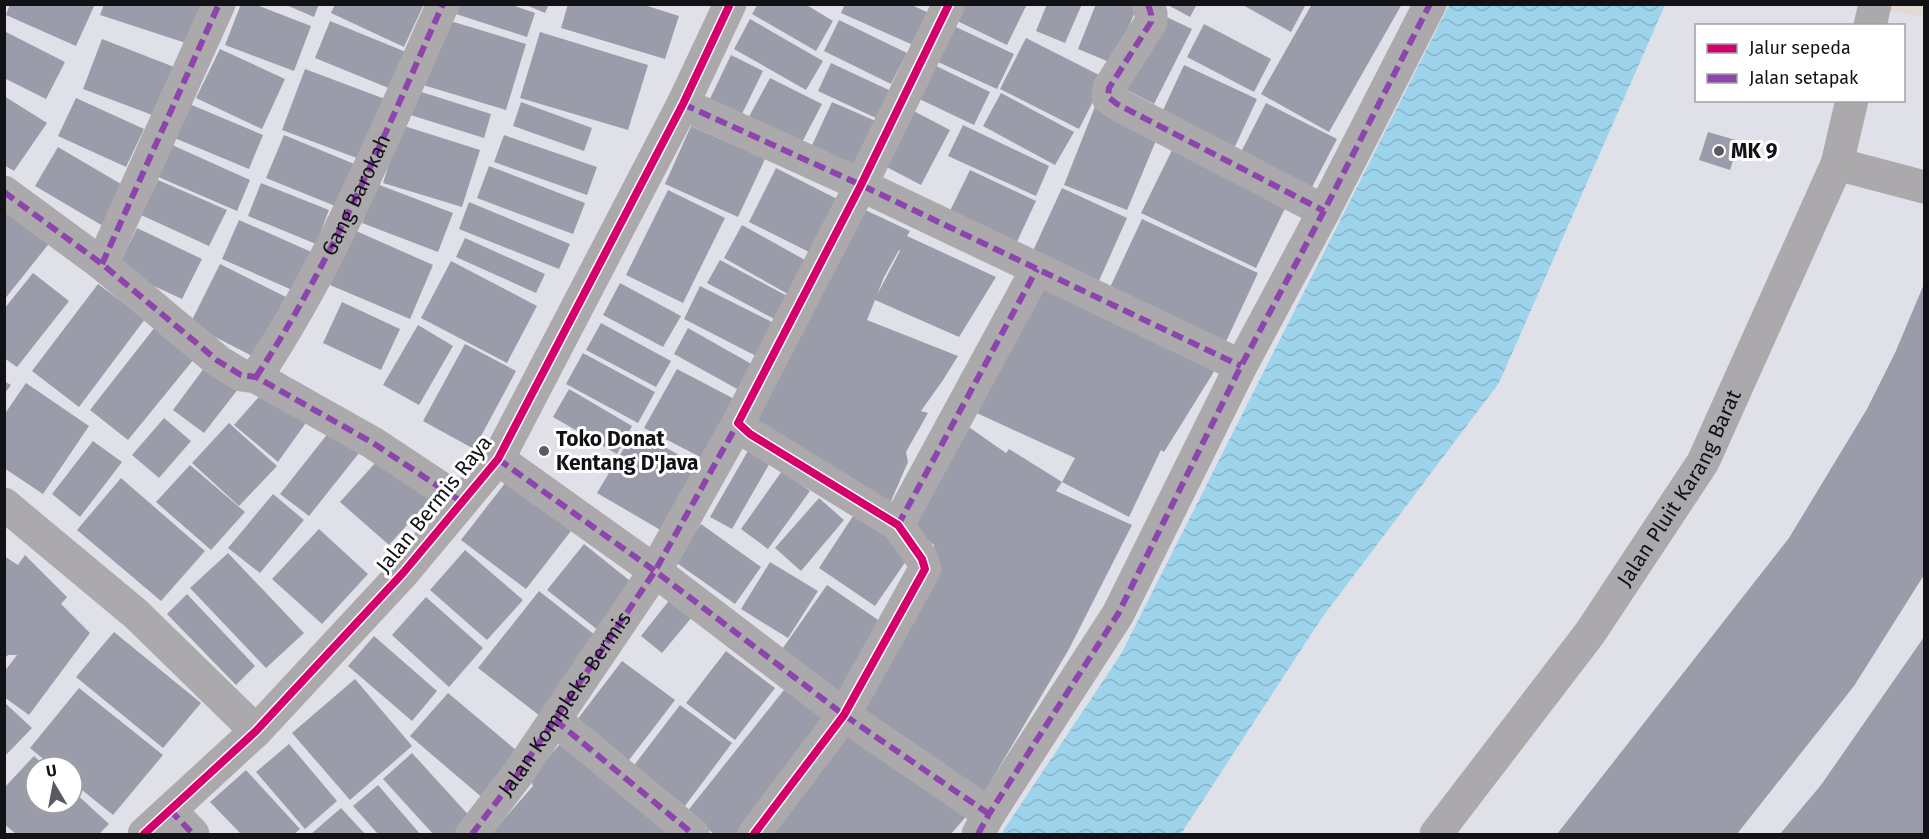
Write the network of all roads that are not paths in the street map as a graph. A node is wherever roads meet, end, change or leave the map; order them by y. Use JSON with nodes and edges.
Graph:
{"nodes":[{"id":1,"x":219,"y":4,"type":"edge"},
{"id":2,"x":443,"y":4,"type":"edge"},
{"id":3,"x":730,"y":4,"type":"edge"},
{"id":4,"x":949,"y":4,"type":"edge"},
{"id":5,"x":1148,"y":4,"type":"edge"},
{"id":6,"x":1430,"y":4,"type":"edge"},
{"id":7,"x":1875,"y":4,"type":"edge"},
{"id":8,"x":1870,"y":24,"type":"edge"},
{"id":9,"x":1852,"y":102,"type":"edge"},
{"id":10,"x":683,"y":104,"type":"junction"},
{"id":11,"x":1837,"y":164,"type":"junction"},
{"id":12,"x":861,"y":185,"type":"junction"},
{"id":13,"x":1924,"y":187,"type":"edge"},
{"id":14,"x":4,"y":192,"type":"edge"},
{"id":15,"x":1324,"y":211,"type":"junction"},
{"id":16,"x":102,"y":264,"type":"junction"},
{"id":17,"x":1037,"y":269,"type":"junction"},
{"id":18,"x":1241,"y":366,"type":"junction"},
{"id":19,"x":256,"y":377,"type":"junction"},
{"id":20,"x":738,"y":423,"type":"junction"},
{"id":21,"x":498,"y":459,"type":"junction"},
{"id":22,"x":462,"y":502,"type":"junction"},
{"id":23,"x":4,"y":504,"type":"edge"},
{"id":24,"x":898,"y":525,"type":"junction"},
{"id":25,"x":655,"y":571,"type":"junction"},
{"id":26,"x":844,"y":715,"type":"junction"},
{"id":27,"x":555,"y":720,"type":"junction"},
{"id":28,"x":256,"y":731,"type":"junction"},
{"id":29,"x":170,"y":810,"type":"junction"},
{"id":30,"x":983,"y":824,"type":"edge"},
{"id":31,"x":144,"y":834,"type":"edge"},
{"id":32,"x":193,"y":834,"type":"edge"},
{"id":33,"x":472,"y":834,"type":"edge"},
{"id":34,"x":693,"y":834,"type":"edge"},
{"id":35,"x":754,"y":834,"type":"edge"},
{"id":36,"x":1436,"y":834,"type":"edge"}],
"edges":[{"from":1,"to":16,"type":"street"},
{"from":2,"to":19,"type":"street","name":"Gang Barokah"},
{"from":3,"to":10,"type":"street","name":"Jalan Bermis Raya"},
{"from":4,"to":12,"type":"street","name":"Jalan Kompleks Bermis"},
{"from":5,"to":15,"type":"street"},
{"from":6,"to":15,"type":"street"},
{"from":7,"to":8,"type":"street"},
{"from":9,"to":11,"type":"street","name":"Jalan Pluit Karang Barat"},
{"from":10,"to":12,"type":"street"},
{"from":10,"to":21,"type":"street","name":"Jalan Bermis Raya"},
{"from":11,"to":13,"type":"street"},
{"from":11,"to":36,"type":"street","name":"Jalan Pluit Karang Barat"},
{"from":12,"to":17,"type":"street"},
{"from":12,"to":20,"type":"street","name":"Jalan Kompleks Bermis"},
{"from":14,"to":16,"type":"street"},
{"from":15,"to":18,"type":"street"},
{"from":16,"to":19,"type":"street"},
{"from":17,"to":18,"type":"street"},
{"from":17,"to":24,"type":"street"},
{"from":18,"to":30,"type":"street"},
{"from":19,"to":22,"type":"street"},
{"from":20,"to":24,"type":"street"},
{"from":20,"to":25,"type":"street","name":"Jalan Kompleks Bermis"},
{"from":21,"to":22,"type":"street","name":"Jalan Bermis Raya"},
{"from":21,"to":25,"type":"street"},
{"from":22,"to":28,"type":"street","name":"Jalan Bermis Raya"},
{"from":23,"to":28,"type":"street"},
{"from":24,"to":26,"type":"street"},
{"from":25,"to":26,"type":"street"},
{"from":25,"to":27,"type":"street","name":"Jalan Kompleks Bermis"},
{"from":26,"to":30,"type":"street"},
{"from":26,"to":35,"type":"street"},
{"from":27,"to":33,"type":"street","name":"Jalan Kompleks Bermis"},
{"from":27,"to":34,"type":"street"},
{"from":28,"to":29,"type":"street","name":"Jalan Bermis Raya"},
{"from":29,"to":31,"type":"street","name":"Jalan Bermis Raya"},
{"from":29,"to":32,"type":"street"}]}
